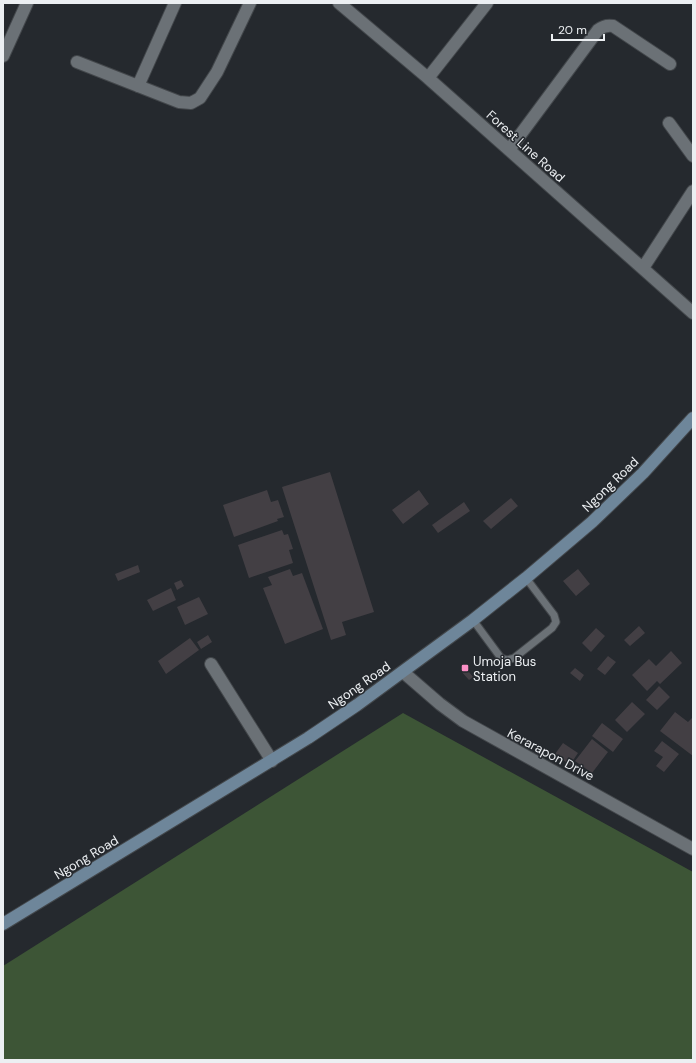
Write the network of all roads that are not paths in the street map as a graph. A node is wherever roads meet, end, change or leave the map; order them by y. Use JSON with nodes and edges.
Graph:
{"nodes":[{"id":1,"x":27,"y":3,"type":"edge"},
{"id":2,"x":175,"y":3,"type":"edge"},
{"id":3,"x":250,"y":3,"type":"edge"},
{"id":4,"x":339,"y":3,"type":"edge"},
{"id":5,"x":487,"y":3,"type":"edge"},
{"id":6,"x":3,"y":56,"type":"edge"},
{"id":7,"x":77,"y":62,"type":"dead end"},
{"id":8,"x":670,"y":64,"type":"dead end"},
{"id":9,"x":428,"y":78,"type":"junction"},
{"id":10,"x":138,"y":86,"type":"junction"},
{"id":11,"x":669,"y":124,"type":"dead end"},
{"id":12,"x":509,"y":150,"type":"junction"},
{"id":13,"x":693,"y":156,"type":"edge"},
{"id":14,"x":693,"y":191,"type":"edge"},
{"id":15,"x":643,"y":268,"type":"junction"},
{"id":16,"x":693,"y":313,"type":"edge"},
{"id":17,"x":693,"y":418,"type":"edge"},
{"id":18,"x":526,"y":578,"type":"junction"},
{"id":19,"x":474,"y":620,"type":"junction"},
{"id":20,"x":211,"y":664,"type":"dead end"},
{"id":21,"x":403,"y":672,"type":"junction"},
{"id":22,"x":272,"y":761,"type":"junction"},
{"id":23,"x":693,"y":849,"type":"edge"},
{"id":24,"x":3,"y":924,"type":"edge"}],
"edges":[{"from":1,"to":6,"type":"street"},
{"from":2,"to":10,"type":"street"},
{"from":3,"to":10,"type":"street"},
{"from":4,"to":9,"type":"street","name":"Forest Line Road"},
{"from":5,"to":9,"type":"street"},
{"from":7,"to":10,"type":"street"},
{"from":8,"to":12,"type":"street"},
{"from":9,"to":12,"type":"street","name":"Forest Line Road"},
{"from":11,"to":13,"type":"street"},
{"from":12,"to":15,"type":"street","name":"Forest Line Road"},
{"from":14,"to":15,"type":"street"},
{"from":15,"to":16,"type":"street","name":"Forest Line Road"},
{"from":17,"to":18,"type":"main road","name":"Ngong Road"},
{"from":18,"to":19,"type":"main road","name":"Ngong Road"},
{"from":18,"to":19,"type":"lane"},
{"from":19,"to":21,"type":"main road","name":"Ngong Road"},
{"from":20,"to":22,"type":"street"},
{"from":21,"to":22,"type":"main road","name":"Ngong Road"},
{"from":21,"to":23,"type":"street","name":"Kerarapon Drive"},
{"from":22,"to":24,"type":"main road","name":"Ngong Road"}]}
